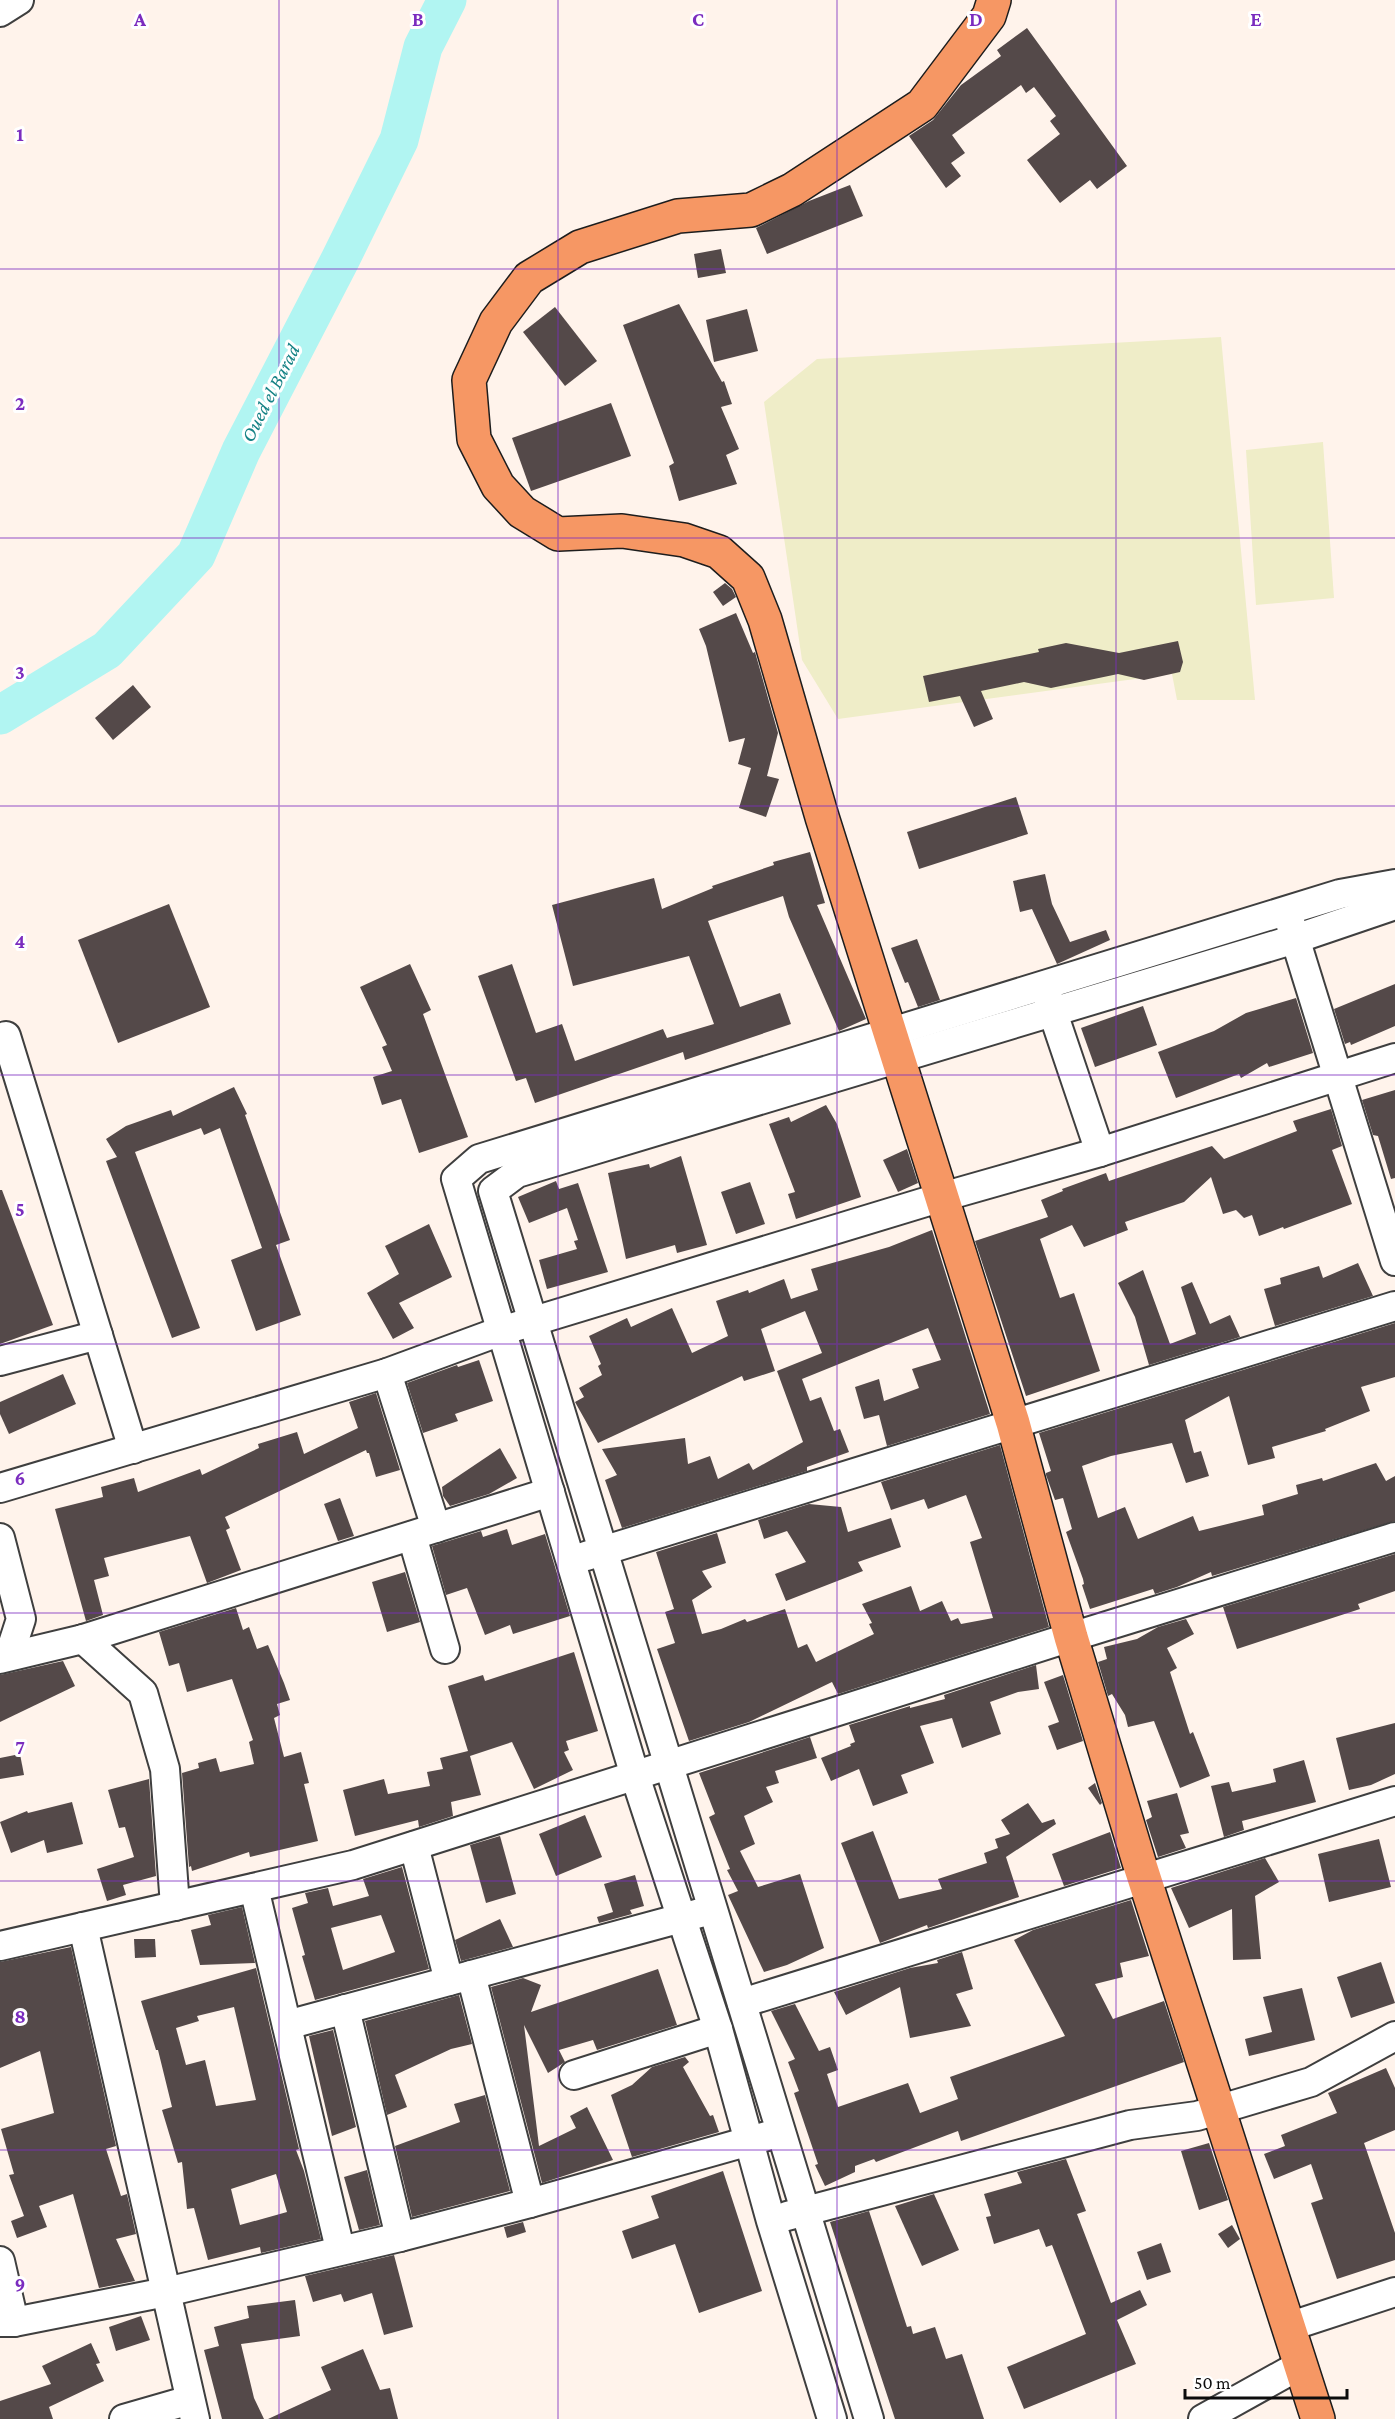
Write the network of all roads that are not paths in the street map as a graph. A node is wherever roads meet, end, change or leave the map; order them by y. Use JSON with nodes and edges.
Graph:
{"nodes":[{"id":1,"x":19,"y":0,"type":"edge"},
{"id":2,"x":994,"y":0,"type":"edge"},
{"id":3,"x":0,"y":12,"type":"edge"},
{"id":4,"x":1395,"y":884,"type":"edge"},
{"id":5,"x":1395,"y":905,"type":"edge"},
{"id":6,"x":1286,"y":911,"type":"junction"},
{"id":7,"x":1295,"y":939,"type":"junction"},
{"id":8,"x":1049,"y":999,"type":"junction"},
{"id":9,"x":6,"y":1036,"type":"dead end"},
{"id":10,"x":894,"y":1046,"type":"junction"},
{"id":11,"x":1395,"y":1058,"type":"edge"},
{"id":12,"x":1338,"y":1076,"type":"junction"},
{"id":13,"x":1100,"y":1152,"type":"junction"},
{"id":14,"x":942,"y":1197,"type":"junction"},
{"id":15,"x":1395,"y":1261,"type":"edge"},
{"id":16,"x":1395,"y":1306,"type":"edge"},
{"id":17,"x":533,"y":1321,"type":"junction"},
{"id":18,"x":501,"y":1331,"type":"junction"},
{"id":19,"x":98,"y":1335,"type":"junction"},
{"id":20,"x":0,"y":1361,"type":"edge"},
{"id":21,"x":387,"y":1373,"type":"junction"},
{"id":22,"x":1013,"y":1423,"type":"junction"},
{"id":23,"x":133,"y":1449,"type":"junction"},
{"id":24,"x":0,"y":1488,"type":"edge"},
{"id":25,"x":550,"y":1492,"type":"junction"},
{"id":26,"x":424,"y":1532,"type":"junction"},
{"id":27,"x":1395,"y":1537,"type":"edge"},
{"id":28,"x":0,"y":1538,"type":"edge"},
{"id":29,"x":603,"y":1551,"type":"junction"},
{"id":30,"x":571,"y":1561,"type":"junction"},
{"id":31,"x":1071,"y":1636,"type":"junction"},
{"id":32,"x":83,"y":1639,"type":"junction"},
{"id":33,"x":445,"y":1649,"type":"dead end"},
{"id":34,"x":5,"y":1658,"type":"edge"},
{"id":35,"x":669,"y":1764,"type":"junction"},
{"id":36,"x":635,"y":1776,"type":"junction"},
{"id":37,"x":1395,"y":1801,"type":"edge"},
{"id":38,"x":414,"y":1846,"type":"junction"},
{"id":39,"x":1144,"y":1878,"type":"junction"},
{"id":40,"x":254,"y":1888,"type":"junction"},
{"id":41,"x":176,"y":1906,"type":"junction"},
{"id":42,"x":713,"y":1910,"type":"junction"},
{"id":43,"x":681,"y":1918,"type":"junction"},
{"id":44,"x":83,"y":1927,"type":"junction"},
{"id":45,"x":0,"y":1946,"type":"edge"},
{"id":46,"x":460,"y":1978,"type":"junction"},
{"id":47,"x":742,"y":2003,"type":"junction"},
{"id":48,"x":345,"y":2008,"type":"junction"},
{"id":49,"x":287,"y":2025,"type":"junction"},
{"id":50,"x":718,"y":2029,"type":"junction"},
{"id":51,"x":1395,"y":2037,"type":"edge"},
{"id":52,"x":574,"y":2075,"type":"dead end"},
{"id":53,"x":1218,"y":2109,"type":"junction"},
{"id":54,"x":782,"y":2133,"type":"junction"},
{"id":55,"x":749,"y":2140,"type":"junction"},
{"id":56,"x":530,"y":2203,"type":"junction"},
{"id":57,"x":805,"y":2211,"type":"junction"},
{"id":58,"x":771,"y":2221,"type":"junction"},
{"id":59,"x":400,"y":2237,"type":"junction"},
{"id":60,"x":340,"y":2249,"type":"junction"},
{"id":61,"x":0,"y":2261,"type":"edge"},
{"id":62,"x":166,"y":2292,"type":"junction"},
{"id":63,"x":1395,"y":2292,"type":"edge"},
{"id":64,"x":7,"y":2322,"type":"edge"},
{"id":65,"x":1288,"y":2327,"type":"junction"},
{"id":66,"x":1300,"y":2365,"type":"junction"},
{"id":67,"x":193,"y":2409,"type":"edge"},
{"id":68,"x":124,"y":2419,"type":"edge"},
{"id":69,"x":832,"y":2419,"type":"edge"},
{"id":70,"x":870,"y":2419,"type":"edge"},
{"id":71,"x":1203,"y":2419,"type":"edge"},
{"id":72,"x":1318,"y":2419,"type":"edge"}],
"edges":[{"from":1,"to":3,"type":"street"},
{"from":2,"to":10,"type":"main road"},
{"from":4,"to":6,"type":"street"},
{"from":5,"to":7,"type":"street"},
{"from":6,"to":7,"type":"street"},
{"from":6,"to":8,"type":"street"},
{"from":7,"to":8,"type":"street"},
{"from":7,"to":12,"type":"street"},
{"from":8,"to":10,"type":"street"},
{"from":8,"to":13,"type":"street"},
{"from":9,"to":19,"type":"street"},
{"from":10,"to":14,"type":"main road"},
{"from":10,"to":17,"type":"street"},
{"from":10,"to":18,"type":"street"},
{"from":11,"to":12,"type":"street"},
{"from":12,"to":13,"type":"street"},
{"from":12,"to":15,"type":"street"},
{"from":13,"to":14,"type":"street"},
{"from":14,"to":17,"type":"street"},
{"from":14,"to":22,"type":"main road"},
{"from":16,"to":22,"type":"street"},
{"from":17,"to":18,"type":"street"},
{"from":17,"to":29,"type":"street"},
{"from":18,"to":21,"type":"street"},
{"from":18,"to":25,"type":"street"},
{"from":19,"to":20,"type":"street"},
{"from":19,"to":23,"type":"street"},
{"from":21,"to":23,"type":"street"},
{"from":21,"to":26,"type":"street"},
{"from":22,"to":29,"type":"street"},
{"from":22,"to":31,"type":"main road"},
{"from":23,"to":24,"type":"street"},
{"from":25,"to":26,"type":"street"},
{"from":25,"to":30,"type":"street"},
{"from":26,"to":32,"type":"street"},
{"from":26,"to":33,"type":"street"},
{"from":27,"to":31,"type":"street"},
{"from":28,"to":34,"type":"street"},
{"from":29,"to":30,"type":"street"},
{"from":29,"to":35,"type":"street"},
{"from":30,"to":36,"type":"street"},
{"from":31,"to":35,"type":"street"},
{"from":31,"to":39,"type":"main road"},
{"from":32,"to":34,"type":"street"},
{"from":32,"to":41,"type":"street"},
{"from":35,"to":36,"type":"street"},
{"from":35,"to":42,"type":"street"},
{"from":36,"to":38,"type":"street"},
{"from":36,"to":43,"type":"street"},
{"from":37,"to":39,"type":"street"},
{"from":38,"to":40,"type":"street"},
{"from":38,"to":46,"type":"street"},
{"from":39,"to":47,"type":"street"},
{"from":39,"to":53,"type":"main road"},
{"from":40,"to":41,"type":"street"},
{"from":40,"to":49,"type":"street"},
{"from":41,"to":44,"type":"street"},
{"from":42,"to":43,"type":"street"},
{"from":42,"to":47,"type":"street"},
{"from":43,"to":46,"type":"street"},
{"from":43,"to":50,"type":"street"},
{"from":44,"to":45,"type":"street"},
{"from":44,"to":62,"type":"street"},
{"from":46,"to":48,"type":"street"},
{"from":46,"to":56,"type":"street"},
{"from":47,"to":54,"type":"street"},
{"from":48,"to":49,"type":"street"},
{"from":48,"to":59,"type":"street"},
{"from":49,"to":60,"type":"street"},
{"from":50,"to":52,"type":"street"},
{"from":50,"to":55,"type":"street"},
{"from":51,"to":53,"type":"street"},
{"from":53,"to":57,"type":"street"},
{"from":53,"to":65,"type":"main road"},
{"from":54,"to":55,"type":"street"},
{"from":54,"to":57,"type":"street"},
{"from":55,"to":56,"type":"street"},
{"from":55,"to":58,"type":"street"},
{"from":56,"to":59,"type":"street"},
{"from":57,"to":58,"type":"street"},
{"from":57,"to":70,"type":"street"},
{"from":58,"to":69,"type":"street"},
{"from":59,"to":60,"type":"street"},
{"from":60,"to":62,"type":"street"},
{"from":61,"to":64,"type":"street"},
{"from":62,"to":64,"type":"street"},
{"from":62,"to":67,"type":"street"},
{"from":63,"to":65,"type":"street"},
{"from":65,"to":66,"type":"main road"},
{"from":66,"to":71,"type":"street"},
{"from":66,"to":72,"type":"main road"},
{"from":67,"to":68,"type":"street"}]}
